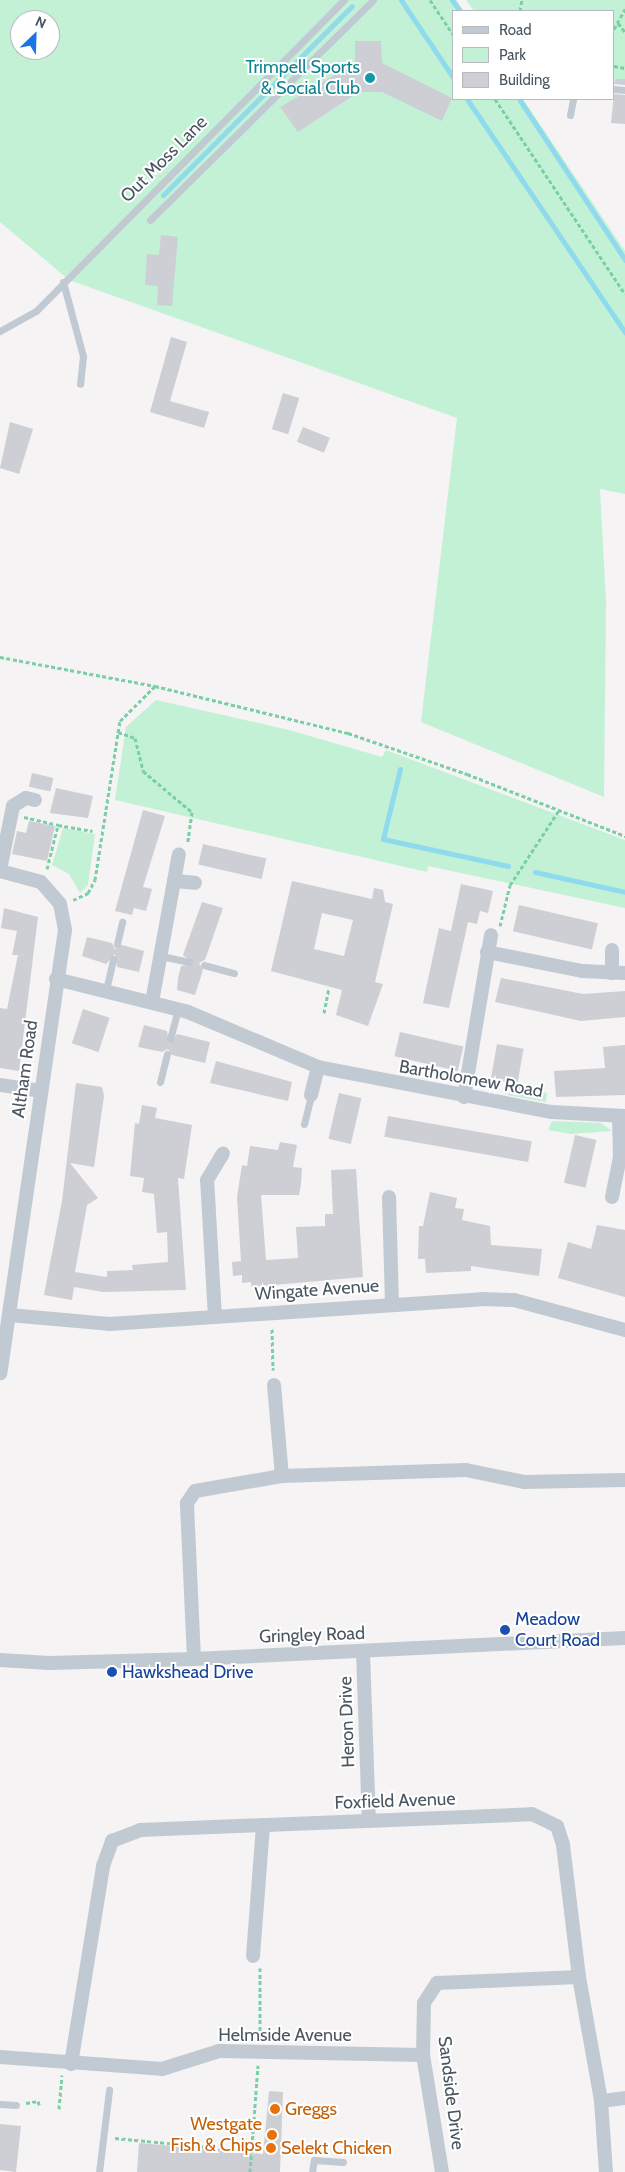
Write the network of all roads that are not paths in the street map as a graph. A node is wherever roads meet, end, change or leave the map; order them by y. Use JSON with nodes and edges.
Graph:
{"nodes":[{"id":1,"x":344,"y":0,"type":"edge"},
{"id":2,"x":374,"y":0,"type":"edge"},
{"id":3,"x":573,"y":100,"type":"edge"},
{"id":4,"x":570,"y":115,"type":"dead end"},
{"id":5,"x":150,"y":220,"type":"dead end"},
{"id":6,"x":63,"y":282,"type":"junction"},
{"id":7,"x":0,"y":331,"type":"edge"},
{"id":8,"x":80,"y":384,"type":"dead end"},
{"id":9,"x":35,"y":800,"type":"dead end"},
{"id":10,"x":179,"y":854,"type":"road end"},
{"id":11,"x":0,"y":871,"type":"edge"},
{"id":12,"x":174,"y":881,"type":"junction"},
{"id":13,"x":195,"y":884,"type":"dead end"},
{"id":14,"x":122,"y":922,"type":"dead end"},
{"id":15,"x":491,"y":935,"type":"road end"},
{"id":16,"x":117,"y":944,"type":"dead end"},
{"id":17,"x":612,"y":950,"type":"dead end"},
{"id":18,"x":487,"y":952,"type":"junction"},
{"id":19,"x":161,"y":956,"type":"junction"},
{"id":20,"x":113,"y":959,"type":"dead end"},
{"id":21,"x":189,"y":962,"type":"dead end"},
{"id":22,"x":204,"y":965,"type":"dead end"},
{"id":23,"x":234,"y":973,"type":"dead end"},
{"id":24,"x":618,"y":973,"type":"edge"},
{"id":25,"x":56,"y":979,"type":"junction"},
{"id":26,"x":106,"y":990,"type":"junction"},
{"id":27,"x":152,"y":1002,"type":"junction"},
{"id":28,"x":178,"y":1009,"type":"junction"},
{"id":29,"x":170,"y":1039,"type":"dead end"},
{"id":30,"x":167,"y":1054,"type":"dead end"},
{"id":31,"x":318,"y":1067,"type":"junction"},
{"id":32,"x":160,"y":1082,"type":"dead end"},
{"id":33,"x":0,"y":1085,"type":"edge"},
{"id":34,"x":41,"y":1091,"type":"junction"},
{"id":35,"x":311,"y":1095,"type":"joint"},
{"id":36,"x":464,"y":1097,"type":"junction"},
{"id":37,"x":622,"y":1116,"type":"edge"},
{"id":38,"x":304,"y":1124,"type":"dead end"},
{"id":39,"x":223,"y":1153,"type":"dead end"},
{"id":40,"x":620,"y":1180,"type":"edge"},
{"id":41,"x":389,"y":1197,"type":"dead end"},
{"id":42,"x":612,"y":1197,"type":"dead end"},
{"id":43,"x":392,"y":1304,"type":"junction"},
{"id":44,"x":9,"y":1315,"type":"junction"},
{"id":45,"x":215,"y":1317,"type":"junction"},
{"id":46,"x":625,"y":1330,"type":"edge"},
{"id":47,"x":0,"y":1373,"type":"edge"},
{"id":48,"x":274,"y":1386,"type":"road end"},
{"id":49,"x":282,"y":1476,"type":"junction"},
{"id":50,"x":625,"y":1480,"type":"edge"},
{"id":51,"x":625,"y":1638,"type":"edge"},
{"id":52,"x":363,"y":1652,"type":"junction"},
{"id":53,"x":194,"y":1659,"type":"junction"},
{"id":54,"x":0,"y":1660,"type":"edge"},
{"id":55,"x":369,"y":1821,"type":"junction"},
{"id":56,"x":263,"y":1825,"type":"junction"},
{"id":57,"x":253,"y":1956,"type":"dead end"},
{"id":58,"x":579,"y":1977,"type":"junction"},
{"id":59,"x":423,"y":2055,"type":"junction"},
{"id":60,"x":0,"y":2057,"type":"edge"},
{"id":61,"x":67,"y":2064,"type":"junction"},
{"id":62,"x":109,"y":2090,"type":"dead end"},
{"id":63,"x":625,"y":2098,"type":"edge"},
{"id":64,"x":601,"y":2101,"type":"junction"},
{"id":65,"x":0,"y":2104,"type":"edge"},
{"id":66,"x":16,"y":2105,"type":"dead end"},
{"id":67,"x":343,"y":2162,"type":"dead end"},
{"id":68,"x":99,"y":2172,"type":"edge"},
{"id":69,"x":312,"y":2172,"type":"edge"},
{"id":70,"x":442,"y":2172,"type":"edge"},
{"id":71,"x":606,"y":2172,"type":"edge"}],
"edges":[{"from":1,"to":6,"type":"lane","name":"Out Moss Lane"},
{"from":2,"to":5,"type":"lane"},
{"from":3,"to":4,"type":"lane"},
{"from":6,"to":7,"type":"lane","name":"Out Moss Lane"},
{"from":6,"to":8,"type":"lane"},
{"from":9,"to":11,"type":"street"},
{"from":10,"to":12,"type":"street"},
{"from":11,"to":25,"type":"street","name":"Altham Road"},
{"from":12,"to":13,"type":"street"},
{"from":12,"to":19,"type":"street"},
{"from":14,"to":16,"type":"lane"},
{"from":15,"to":18,"type":"street"},
{"from":17,"to":24,"type":"street"},
{"from":18,"to":24,"type":"street"},
{"from":18,"to":36,"type":"street"},
{"from":19,"to":21,"type":"lane"},
{"from":19,"to":27,"type":"street"},
{"from":20,"to":26,"type":"lane"},
{"from":22,"to":23,"type":"lane"},
{"from":25,"to":26,"type":"street","name":"Bartholomew Road"},
{"from":25,"to":34,"type":"street","name":"Altham Road"},
{"from":26,"to":27,"type":"street","name":"Bartholomew Road"},
{"from":27,"to":28,"type":"street","name":"Bartholomew Road"},
{"from":28,"to":29,"type":"lane"},
{"from":28,"to":31,"type":"street","name":"Bartholomew Road"},
{"from":30,"to":32,"type":"lane"},
{"from":31,"to":35,"type":"street"},
{"from":31,"to":36,"type":"street","name":"Bartholomew Road"},
{"from":33,"to":34,"type":"street"},
{"from":34,"to":44,"type":"street","name":"Altham Road"},
{"from":35,"to":38,"type":"lane"},
{"from":36,"to":37,"type":"street","name":"Bartholomew Road"},
{"from":37,"to":40,"type":"street","name":"Bartholomew Road"},
{"from":39,"to":45,"type":"street"},
{"from":40,"to":42,"type":"street","name":"Bartholomew Road"},
{"from":41,"to":43,"type":"street"},
{"from":43,"to":45,"type":"street","name":"Wingate Avenue"},
{"from":43,"to":46,"type":"street","name":"Wingate Avenue"},
{"from":44,"to":45,"type":"street","name":"Wingate Avenue"},
{"from":44,"to":47,"type":"street","name":"Altham Road"},
{"from":48,"to":49,"type":"street"},
{"from":49,"to":50,"type":"street"},
{"from":49,"to":53,"type":"street"},
{"from":51,"to":52,"type":"street","name":"Gringley Road"},
{"from":52,"to":53,"type":"street","name":"Gringley Road"},
{"from":52,"to":55,"type":"street","name":"Heron Drive"},
{"from":53,"to":54,"type":"street","name":"Gringley Road"},
{"from":55,"to":56,"type":"street","name":"Foxfield Avenue"},
{"from":55,"to":58,"type":"street","name":"Foxfield Avenue"},
{"from":56,"to":57,"type":"street"},
{"from":56,"to":61,"type":"street","name":"Foxfield Avenue"},
{"from":58,"to":59,"type":"street","name":"Sandside Drive"},
{"from":58,"to":64,"type":"street","name":"Foxfield Avenue"},
{"from":59,"to":61,"type":"street","name":"Helmside Avenue"},
{"from":59,"to":70,"type":"street","name":"Sandside Drive"},
{"from":60,"to":61,"type":"street","name":"Helmside Avenue"},
{"from":62,"to":68,"type":"lane"},
{"from":63,"to":64,"type":"street"},
{"from":64,"to":71,"type":"street","name":"Foxfield Avenue"},
{"from":65,"to":66,"type":"lane"},
{"from":67,"to":69,"type":"lane"}]}
